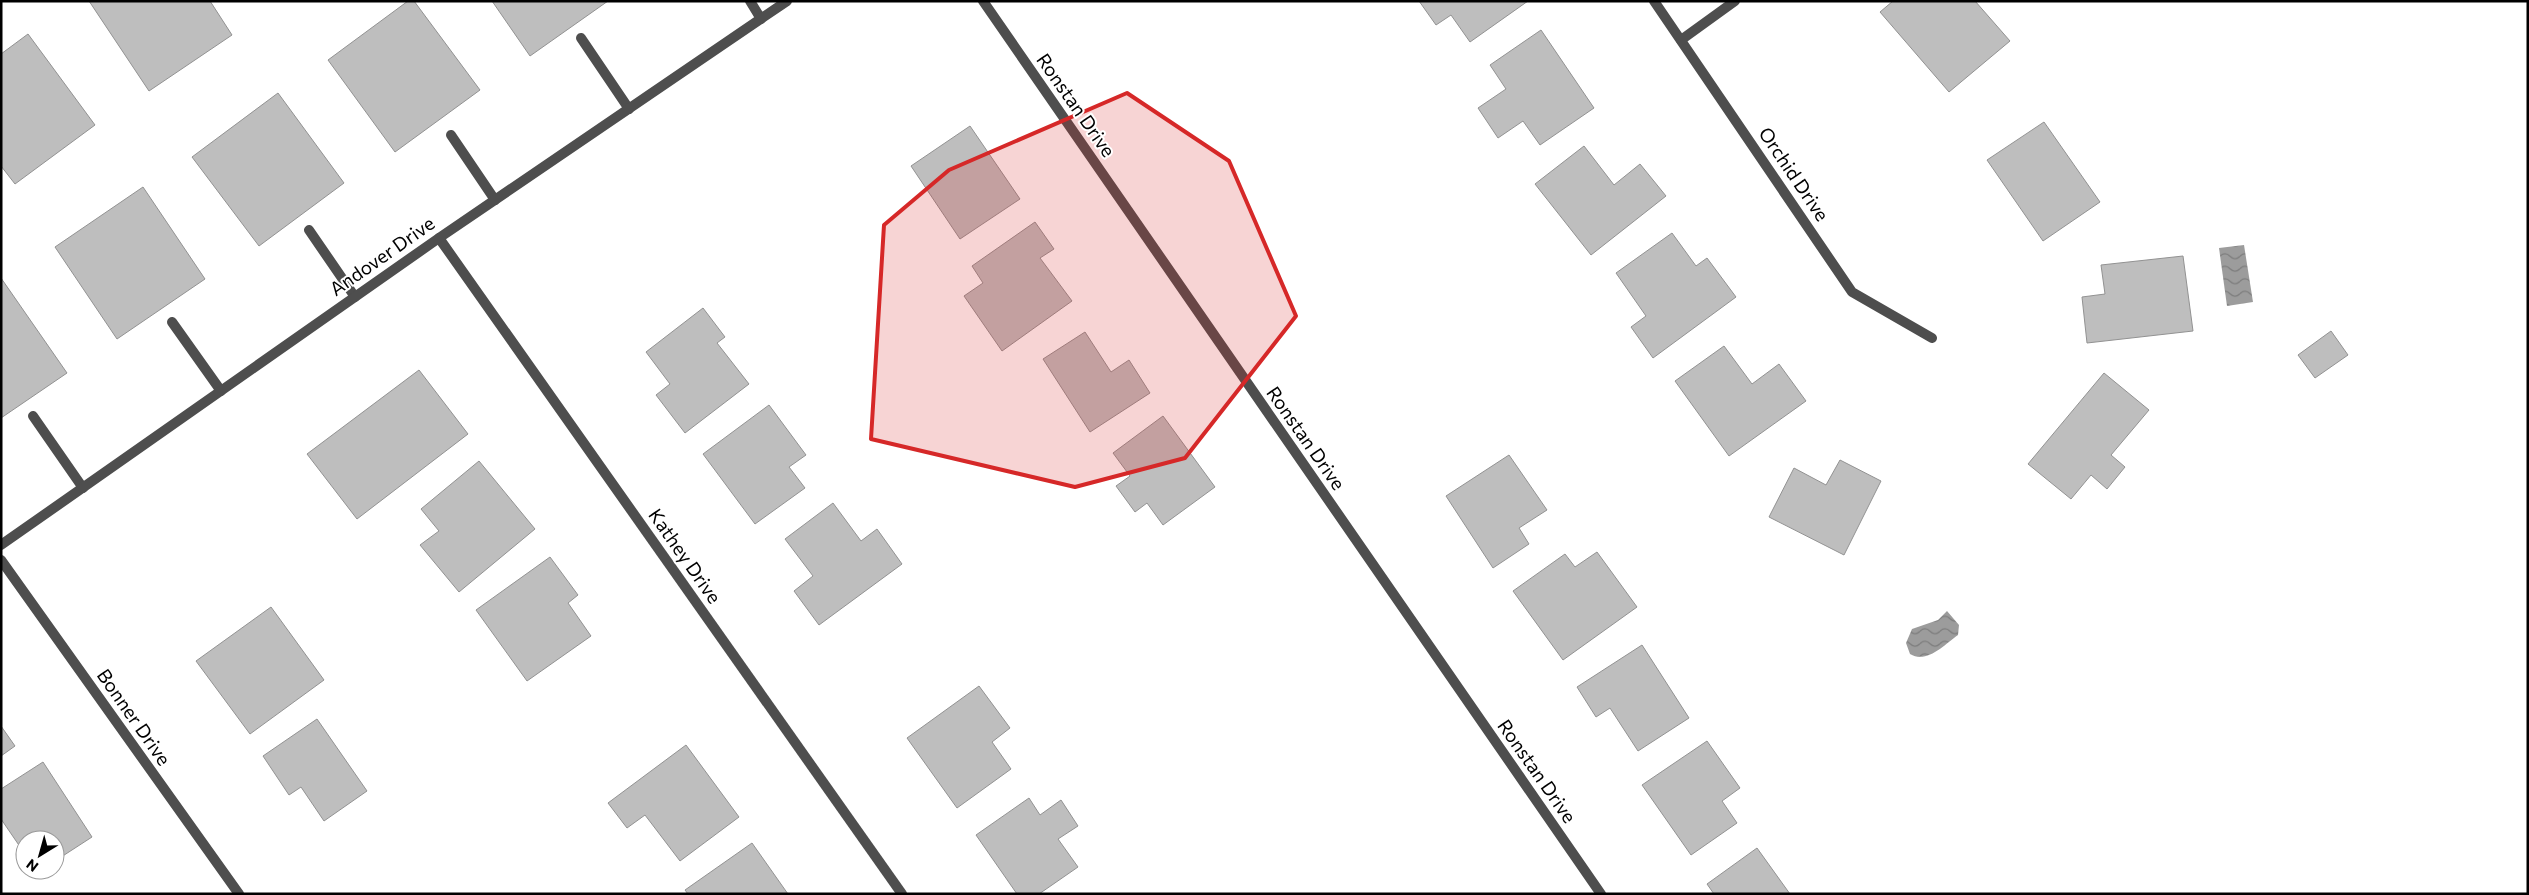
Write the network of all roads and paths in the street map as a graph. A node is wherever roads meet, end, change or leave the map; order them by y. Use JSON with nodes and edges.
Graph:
{"nodes":[{"id":1,"x":750,"y":1,"type":"edge"},
{"id":2,"x":787,"y":1,"type":"edge"},
{"id":3,"x":983,"y":1,"type":"edge"},
{"id":4,"x":1654,"y":1,"type":"edge"},
{"id":5,"x":1735,"y":1,"type":"edge"},
{"id":6,"x":761,"y":19,"type":"junction"},
{"id":7,"x":581,"y":38,"type":"dead end"},
{"id":8,"x":1681,"y":40,"type":"junction"},
{"id":9,"x":629,"y":108,"type":"junction"},
{"id":10,"x":451,"y":135,"type":"dead end"},
{"id":11,"x":495,"y":200,"type":"junction"},
{"id":12,"x":309,"y":230,"type":"dead end"},
{"id":13,"x":439,"y":238,"type":"junction"},
{"id":14,"x":355,"y":297,"type":"junction"},
{"id":15,"x":172,"y":322,"type":"dead end"},
{"id":16,"x":1932,"y":338,"type":"dead end"},
{"id":17,"x":221,"y":391,"type":"junction"},
{"id":18,"x":33,"y":416,"type":"dead end"},
{"id":19,"x":83,"y":488,"type":"junction"},
{"id":20,"x":1,"y":545,"type":"edge"},
{"id":21,"x":1,"y":560,"type":"edge"},
{"id":22,"x":239,"y":894,"type":"edge"},
{"id":23,"x":902,"y":894,"type":"edge"},
{"id":24,"x":1601,"y":894,"type":"edge"}],
"edges":[{"from":1,"to":6,"type":"street"},
{"from":2,"to":6,"type":"street","name":"Andover Drive"},
{"from":3,"to":24,"type":"street","name":"Ronstan Drive"},
{"from":4,"to":8,"type":"street","name":"Orchid Drive"},
{"from":5,"to":8,"type":"street"},
{"from":6,"to":9,"type":"street","name":"Andover Drive"},
{"from":7,"to":9,"type":"street"},
{"from":8,"to":16,"type":"street","name":"Orchid Drive"},
{"from":9,"to":11,"type":"street","name":"Andover Drive"},
{"from":10,"to":11,"type":"street"},
{"from":11,"to":13,"type":"street","name":"Andover Drive"},
{"from":12,"to":14,"type":"street"},
{"from":13,"to":14,"type":"street","name":"Andover Drive"},
{"from":13,"to":23,"type":"street","name":"Kathey Drive"},
{"from":14,"to":17,"type":"street","name":"Andover Drive"},
{"from":15,"to":17,"type":"street"},
{"from":17,"to":19,"type":"street","name":"Andover Drive"},
{"from":18,"to":19,"type":"street"},
{"from":19,"to":20,"type":"street","name":"Andover Drive"},
{"from":21,"to":22,"type":"street","name":"Bonner Drive"}]}
